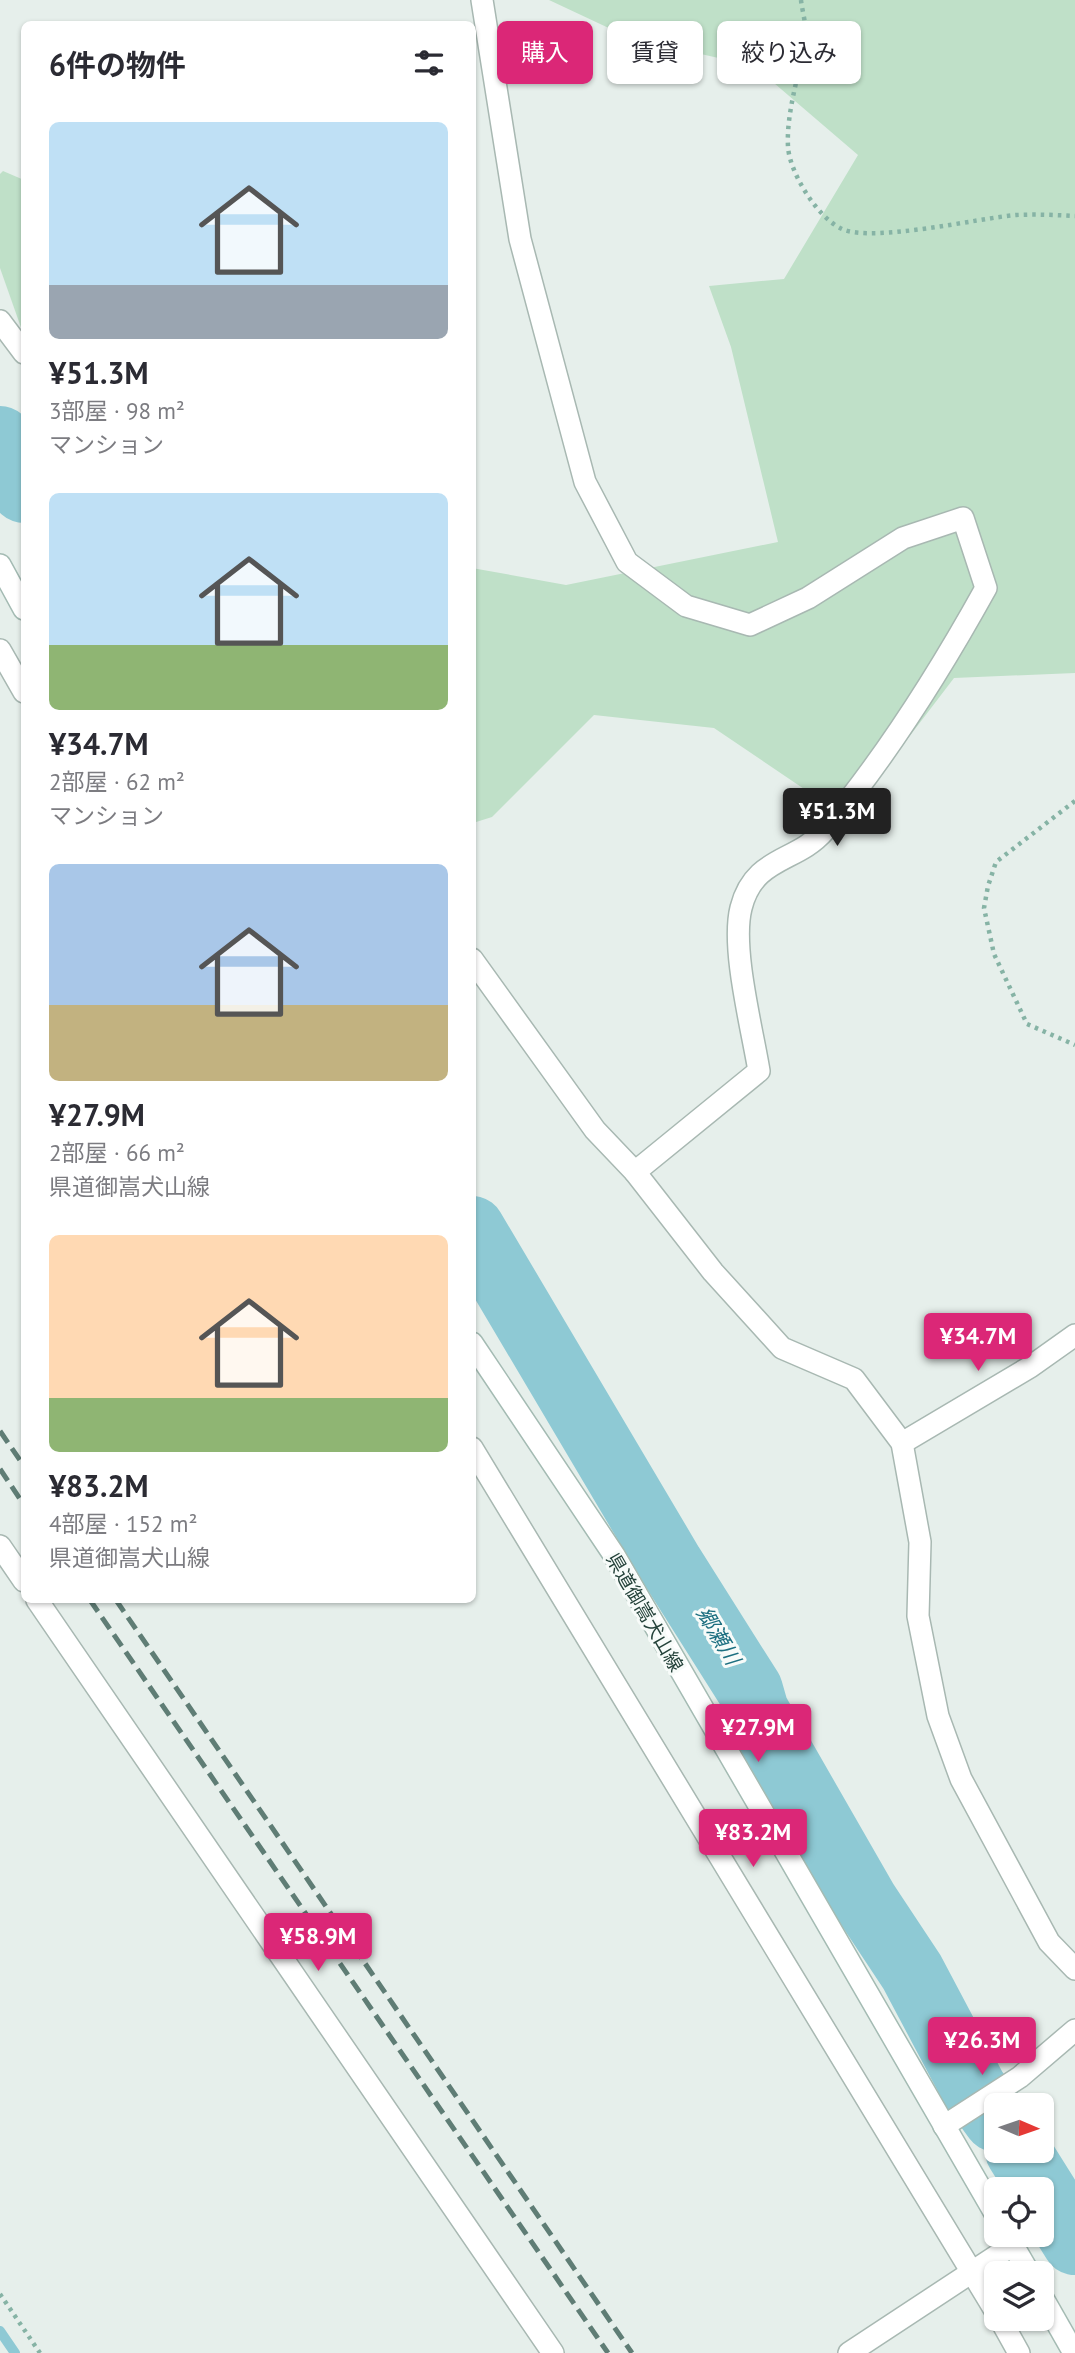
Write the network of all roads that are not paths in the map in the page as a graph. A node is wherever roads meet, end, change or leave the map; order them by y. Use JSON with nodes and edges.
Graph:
{"nodes":[{"id":1,"x":482,"y":0,"type":"edge"},
{"id":2,"x":0,"y":320,"type":"edge"},
{"id":3,"x":21,"y":349,"type":"edge"},
{"id":4,"x":0,"y":565,"type":"edge"},
{"id":5,"x":21,"y":604,"type":"edge"},
{"id":6,"x":0,"y":650,"type":"edge"},
{"id":7,"x":21,"y":687,"type":"edge"},
{"id":8,"x":476,"y":966,"type":"edge"},
{"id":9,"x":635,"y":1172,"type":"junction"},
{"id":10,"x":1075,"y":1335,"type":"edge"},
{"id":11,"x":476,"y":1349,"type":"edge"},
{"id":12,"x":902,"y":1443,"type":"junction"},
{"id":13,"x":476,"y":1455,"type":"edge"},
{"id":14,"x":0,"y":1546,"type":"edge"},
{"id":15,"x":21,"y":1577,"type":"edge"},
{"id":16,"x":48,"y":1605,"type":"edge"},
{"id":17,"x":1075,"y":1969,"type":"edge"},
{"id":18,"x":1075,"y":2030,"type":"edge"},
{"id":19,"x":944,"y":2126,"type":"junction"},
{"id":20,"x":984,"y":2194,"type":"edge"},
{"id":21,"x":1002,"y":2247,"type":"edge"},
{"id":22,"x":973,"y":2271,"type":"junction"},
{"id":23,"x":984,"y":2291,"type":"edge"},
{"id":24,"x":1054,"y":2318,"type":"edge"},
{"id":25,"x":1007,"y":2331,"type":"edge"},
{"id":26,"x":553,"y":2353,"type":"edge"},
{"id":27,"x":849,"y":2353,"type":"edge"},
{"id":28,"x":1019,"y":2353,"type":"edge"},
{"id":29,"x":1074,"y":2353,"type":"edge"}],
"edges":[{"from":1,"to":9,"type":"street"},
{"from":2,"to":3,"type":"street"},
{"from":4,"to":5,"type":"street"},
{"from":6,"to":7,"type":"street"},
{"from":8,"to":9,"type":"street"},
{"from":9,"to":12,"type":"street"},
{"from":10,"to":12,"type":"street"},
{"from":11,"to":19,"type":"street","name":"県道御嵩犬山線"},
{"from":12,"to":17,"type":"street"},
{"from":13,"to":22,"type":"street"},
{"from":14,"to":15,"type":"street"},
{"from":16,"to":26,"type":"street"},
{"from":18,"to":19,"type":"street"},
{"from":19,"to":20,"type":"street","name":"県道御嵩犬山線"},
{"from":21,"to":22,"type":"street"},
{"from":22,"to":23,"type":"street"},
{"from":22,"to":27,"type":"street"},
{"from":24,"to":29,"type":"street"},
{"from":25,"to":28,"type":"street"}]}
